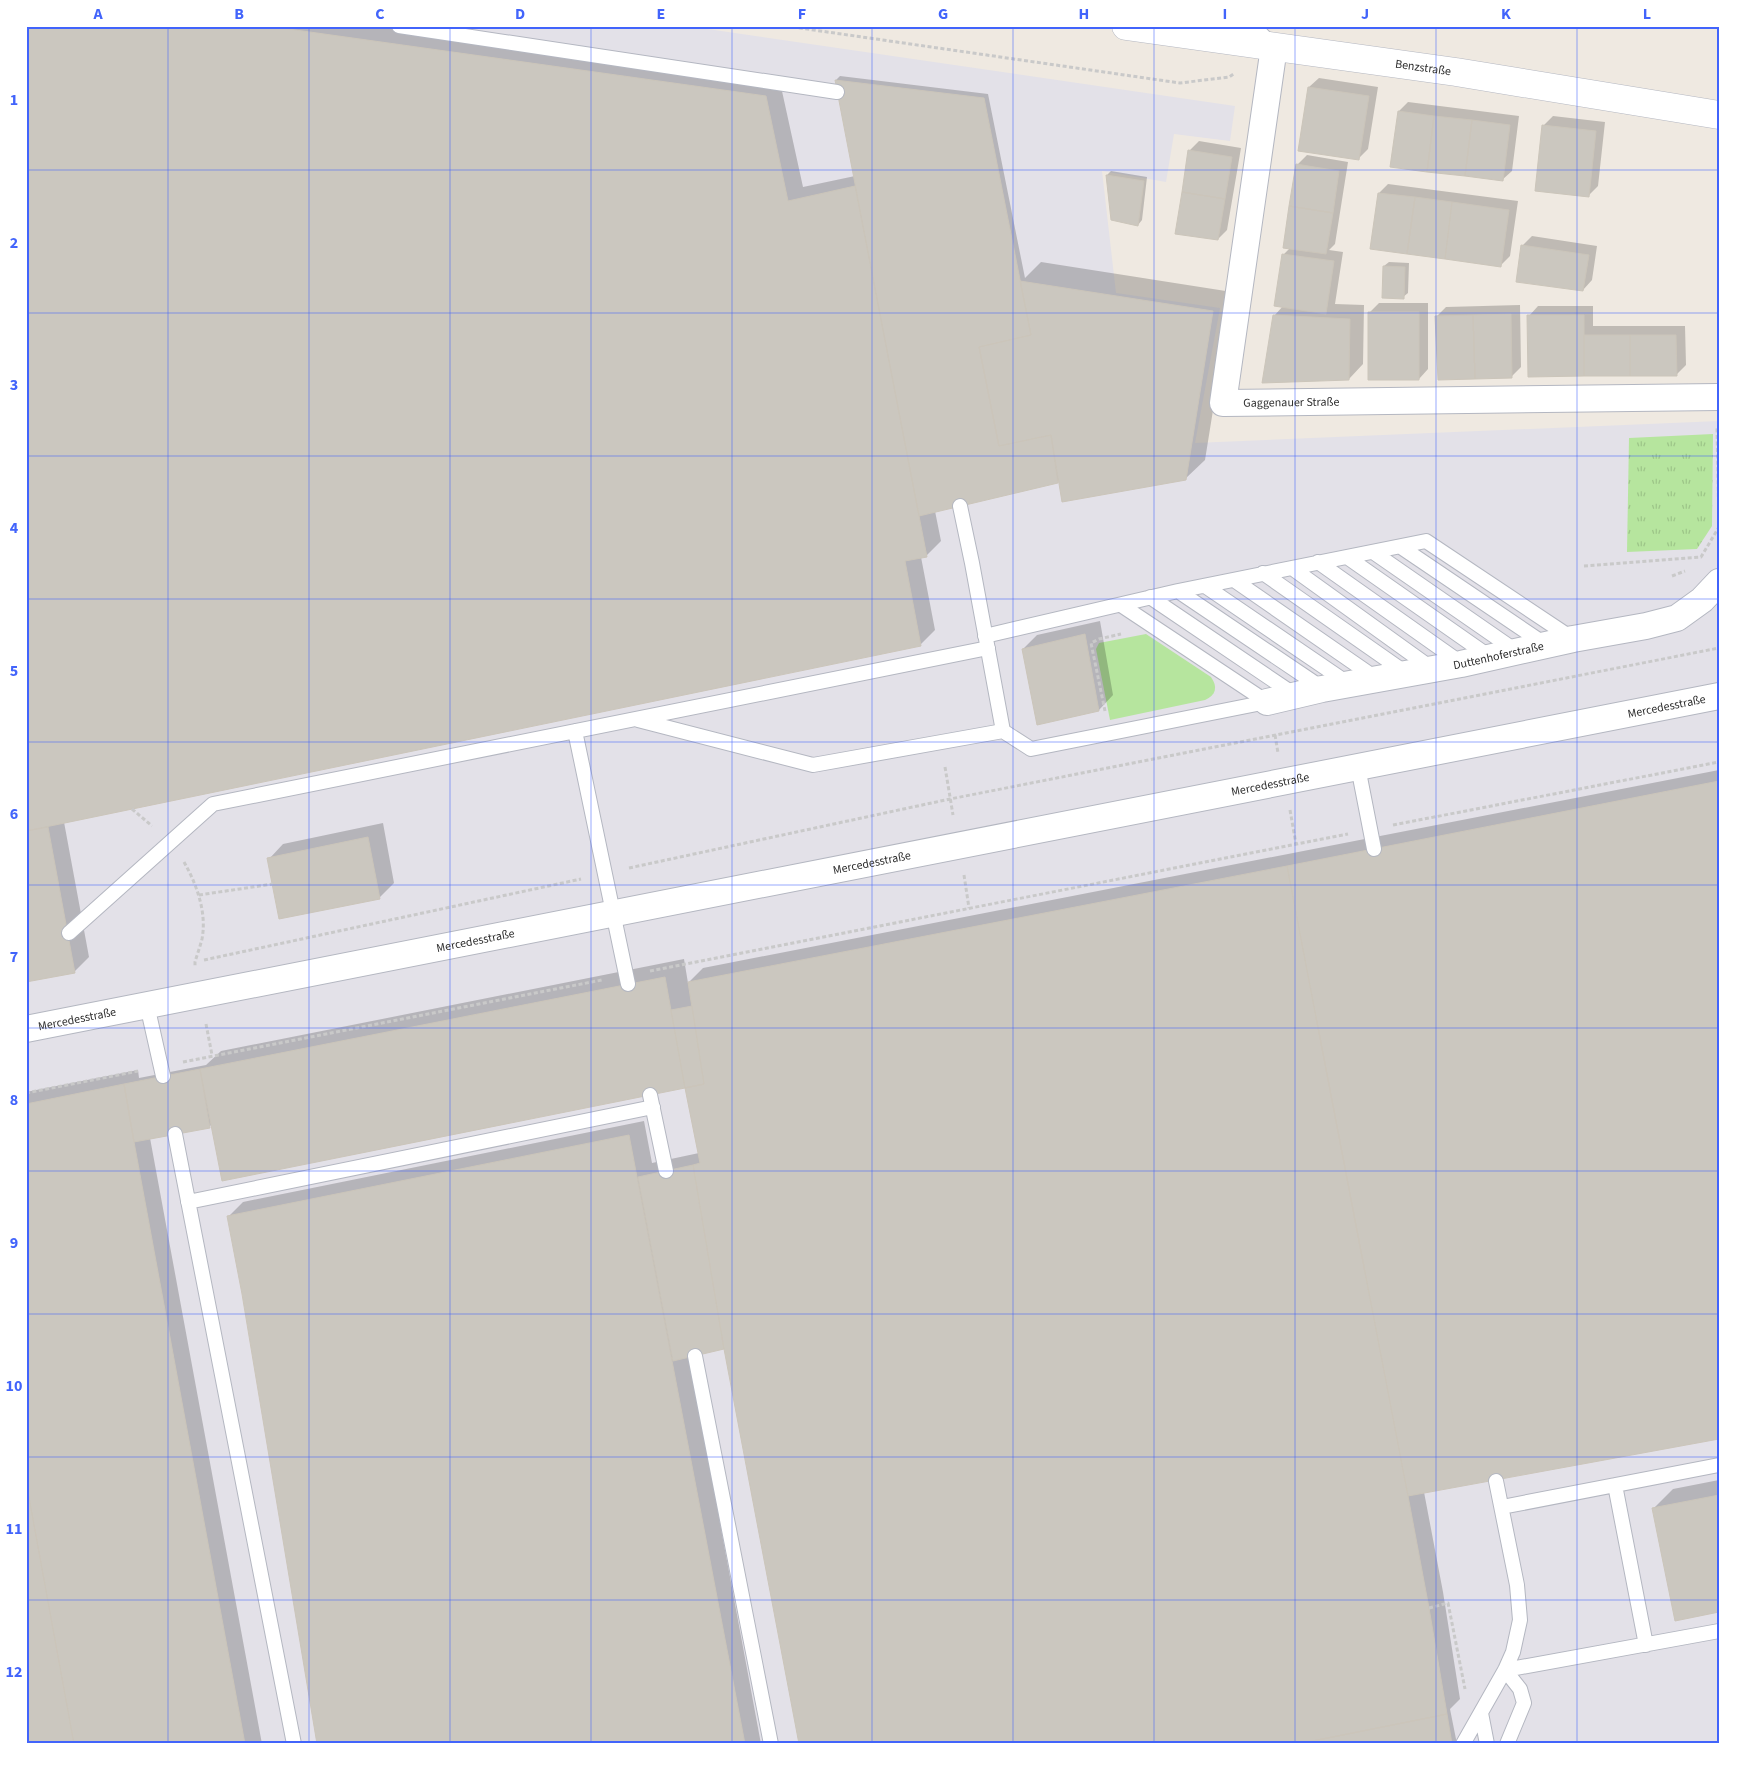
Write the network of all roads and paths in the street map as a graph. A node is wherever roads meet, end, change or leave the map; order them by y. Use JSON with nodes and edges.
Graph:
{"nodes":[{"id":1,"x":399,"y":26,"type":"edge"},
{"id":2,"x":786,"y":26,"type":"edge"},
{"id":3,"x":1126,"y":26,"type":"edge"},
{"id":4,"x":1254,"y":26,"type":"edge"},
{"id":5,"x":1274,"y":47,"type":"junction"},
{"id":6,"x":837,"y":92,"type":"dead end"},
{"id":7,"x":1719,"y":115,"type":"edge"},
{"id":8,"x":1718,"y":397,"type":"edge"},
{"id":9,"x":960,"y":506,"type":"dead end"},
{"id":10,"x":1401,"y":547,"type":"junction"},
{"id":11,"x":1373,"y":552,"type":"junction"},
{"id":12,"x":1346,"y":557,"type":"junction"},
{"id":13,"x":1318,"y":562,"type":"junction"},
{"id":14,"x":1584,"y":566,"type":"dead end"},
{"id":15,"x":1292,"y":568,"type":"junction"},
{"id":16,"x":1263,"y":574,"type":"junction"},
{"id":17,"x":1234,"y":580,"type":"junction"},
{"id":18,"x":1719,"y":582,"type":"edge"},
{"id":19,"x":1206,"y":586,"type":"junction"},
{"id":20,"x":1178,"y":591,"type":"junction"},
{"id":21,"x":1150,"y":597,"type":"junction"},
{"id":22,"x":1121,"y":605,"type":"junction"},
{"id":23,"x":1156,"y":627,"type":"junction"},
{"id":24,"x":1573,"y":640,"type":"junction"},
{"id":25,"x":986,"y":642,"type":"junction"},
{"id":26,"x":1546,"y":646,"type":"junction"},
{"id":27,"x":1719,"y":648,"type":"edge"},
{"id":28,"x":1517,"y":652,"type":"junction"},
{"id":29,"x":1490,"y":658,"type":"junction"},
{"id":30,"x":1461,"y":664,"type":"junction"},
{"id":31,"x":1432,"y":669,"type":"junction"},
{"id":32,"x":1407,"y":674,"type":"junction"},
{"id":33,"x":1378,"y":679,"type":"junction"},
{"id":34,"x":1350,"y":684,"type":"junction"},
{"id":35,"x":1322,"y":689,"type":"junction"},
{"id":36,"x":1295,"y":695,"type":"junction"},
{"id":37,"x":1719,"y":696,"type":"edge"},
{"id":38,"x":1267,"y":702,"type":"junction"},
{"id":39,"x":635,"y":720,"type":"junction"},
{"id":40,"x":575,"y":731,"type":"junction"},
{"id":41,"x":1003,"y":731,"type":"junction"},
{"id":42,"x":1110,"y":733,"type":"junction"},
{"id":43,"x":1719,"y":762,"type":"edge"},
{"id":44,"x":1358,"y":767,"type":"junction"},
{"id":45,"x":132,"y":808,"type":"dead end"},
{"id":46,"x":1371,"y":830,"type":"junction"},
{"id":47,"x":171,"y":842,"type":"junction"},
{"id":48,"x":1374,"y":849,"type":"dead end"},
{"id":49,"x":606,"y":873,"type":"junction"},
{"id":50,"x":273,"y":884,"type":"dead end"},
{"id":51,"x":199,"y":895,"type":"junction"},
{"id":52,"x":614,"y":913,"type":"junction"},
{"id":53,"x":69,"y":933,"type":"dead end"},
{"id":54,"x":194,"y":962,"type":"junction"},
{"id":55,"x":627,"y":980,"type":"junction"},
{"id":56,"x":200,"y":995,"type":"junction"},
{"id":57,"x":148,"y":1005,"type":"junction"},
{"id":58,"x":26,"y":1029,"type":"edge"},
{"id":59,"x":212,"y":1055,"type":"junction"},
{"id":60,"x":162,"y":1072,"type":"junction"},
{"id":61,"x":26,"y":1093,"type":"edge"},
{"id":62,"x":175,"y":1134,"type":"dead end"},
{"id":63,"x":666,"y":1171,"type":"dead end"},
{"id":64,"x":188,"y":1202,"type":"junction"},
{"id":65,"x":695,"y":1356,"type":"dead end"},
{"id":66,"x":1719,"y":1465,"type":"edge"},
{"id":67,"x":1496,"y":1481,"type":"dead end"},
{"id":68,"x":1614,"y":1485,"type":"junction"},
{"id":69,"x":1502,"y":1507,"type":"junction"},
{"id":70,"x":1429,"y":1608,"type":"dead end"},
{"id":71,"x":1719,"y":1631,"type":"edge"},
{"id":72,"x":1646,"y":1644,"type":"junction"},
{"id":73,"x":1505,"y":1670,"type":"junction"},
{"id":74,"x":1483,"y":1709,"type":"junction"},
{"id":75,"x":1467,"y":1741,"type":"edge"},
{"id":76,"x":294,"y":1744,"type":"edge"},
{"id":77,"x":771,"y":1744,"type":"edge"},
{"id":78,"x":1487,"y":1744,"type":"edge"},
{"id":79,"x":1507,"y":1744,"type":"edge"}],
"edges":[{"from":1,"to":6,"type":"lane"},
{"from":2,"to":5,"type":"path"},
{"from":3,"to":5,"type":"main road","name":"Benzstraße"},
{"from":4,"to":5,"type":"lane"},
{"from":5,"to":7,"type":"main road","name":"Benzstraße"},
{"from":5,"to":8,"type":"street","name":"Gaggenauer Straße"},
{"from":8,"to":14,"type":"path"},
{"from":9,"to":25,"type":"lane"},
{"from":10,"to":11,"type":"lane"},
{"from":10,"to":24,"type":"lane"},
{"from":10,"to":26,"type":"lane"},
{"from":11,"to":12,"type":"lane"},
{"from":11,"to":28,"type":"lane"},
{"from":12,"to":13,"type":"lane"},
{"from":12,"to":29,"type":"lane"},
{"from":13,"to":15,"type":"lane"},
{"from":13,"to":30,"type":"lane"},
{"from":15,"to":16,"type":"lane"},
{"from":15,"to":31,"type":"lane"},
{"from":16,"to":17,"type":"lane"},
{"from":16,"to":32,"type":"lane"},
{"from":17,"to":19,"type":"lane"},
{"from":17,"to":33,"type":"lane"},
{"from":18,"to":24,"type":"street","name":"Duttenhoferstraße"},
{"from":19,"to":20,"type":"lane"},
{"from":19,"to":34,"type":"lane"},
{"from":20,"to":21,"type":"lane"},
{"from":20,"to":35,"type":"lane"},
{"from":21,"to":22,"type":"lane"},
{"from":21,"to":36,"type":"lane"},
{"from":22,"to":23,"type":"lane"},
{"from":22,"to":25,"type":"lane"},
{"from":23,"to":38,"type":"lane"},
{"from":23,"to":42,"type":"path"},
{"from":24,"to":26,"type":"street","name":"Duttenhoferstraße"},
{"from":25,"to":39,"type":"lane"},
{"from":25,"to":41,"type":"lane"},
{"from":26,"to":28,"type":"street","name":"Duttenhoferstraße"},
{"from":27,"to":49,"type":"path"},
{"from":28,"to":29,"type":"street","name":"Duttenhoferstraße"},
{"from":29,"to":30,"type":"street","name":"Duttenhoferstraße"},
{"from":30,"to":31,"type":"street","name":"Duttenhoferstraße"},
{"from":31,"to":32,"type":"street","name":"Duttenhoferstraße"},
{"from":32,"to":33,"type":"street","name":"Duttenhoferstraße"},
{"from":33,"to":34,"type":"street","name":"Duttenhoferstraße"},
{"from":34,"to":35,"type":"street","name":"Duttenhoferstraße"},
{"from":35,"to":36,"type":"street","name":"Duttenhoferstraße"},
{"from":36,"to":38,"type":"street","name":"Duttenhoferstraße"},
{"from":37,"to":44,"type":"street","name":"Mercedesstraße"},
{"from":38,"to":42,"type":"lane"},
{"from":39,"to":40,"type":"lane"},
{"from":39,"to":41,"type":"lane"},
{"from":40,"to":47,"type":"lane"},
{"from":40,"to":49,"type":"lane"},
{"from":41,"to":42,"type":"lane"},
{"from":43,"to":46,"type":"path"},
{"from":44,"to":46,"type":"lane"},
{"from":44,"to":52,"type":"street","name":"Mercedesstraße"},
{"from":45,"to":47,"type":"path"},
{"from":46,"to":48,"type":"lane"},
{"from":46,"to":55,"type":"path"},
{"from":47,"to":51,"type":"path"},
{"from":47,"to":53,"type":"lane"},
{"from":49,"to":52,"type":"lane"},
{"from":49,"to":54,"type":"path"},
{"from":50,"to":51,"type":"path"},
{"from":51,"to":54,"type":"path"},
{"from":52,"to":55,"type":"lane"},
{"from":52,"to":56,"type":"street","name":"Mercedesstraße"},
{"from":54,"to":56,"type":"path"},
{"from":55,"to":59,"type":"path"},
{"from":56,"to":57,"type":"street","name":"Mercedesstraße"},
{"from":56,"to":59,"type":"path"},
{"from":57,"to":58,"type":"street","name":"Mercedesstraße"},
{"from":57,"to":60,"type":"lane"},
{"from":59,"to":60,"type":"path"},
{"from":60,"to":61,"type":"path"},
{"from":62,"to":64,"type":"lane"},
{"from":63,"to":64,"type":"lane"},
{"from":64,"to":76,"type":"lane"},
{"from":65,"to":77,"type":"lane"},
{"from":66,"to":68,"type":"lane"},
{"from":67,"to":69,"type":"lane"},
{"from":68,"to":69,"type":"lane"},
{"from":68,"to":72,"type":"lane"},
{"from":69,"to":73,"type":"lane"},
{"from":70,"to":74,"type":"path"},
{"from":71,"to":72,"type":"lane"},
{"from":72,"to":73,"type":"lane"},
{"from":73,"to":74,"type":"lane"},
{"from":73,"to":79,"type":"lane"},
{"from":74,"to":75,"type":"lane"},
{"from":74,"to":78,"type":"lane"}]}
